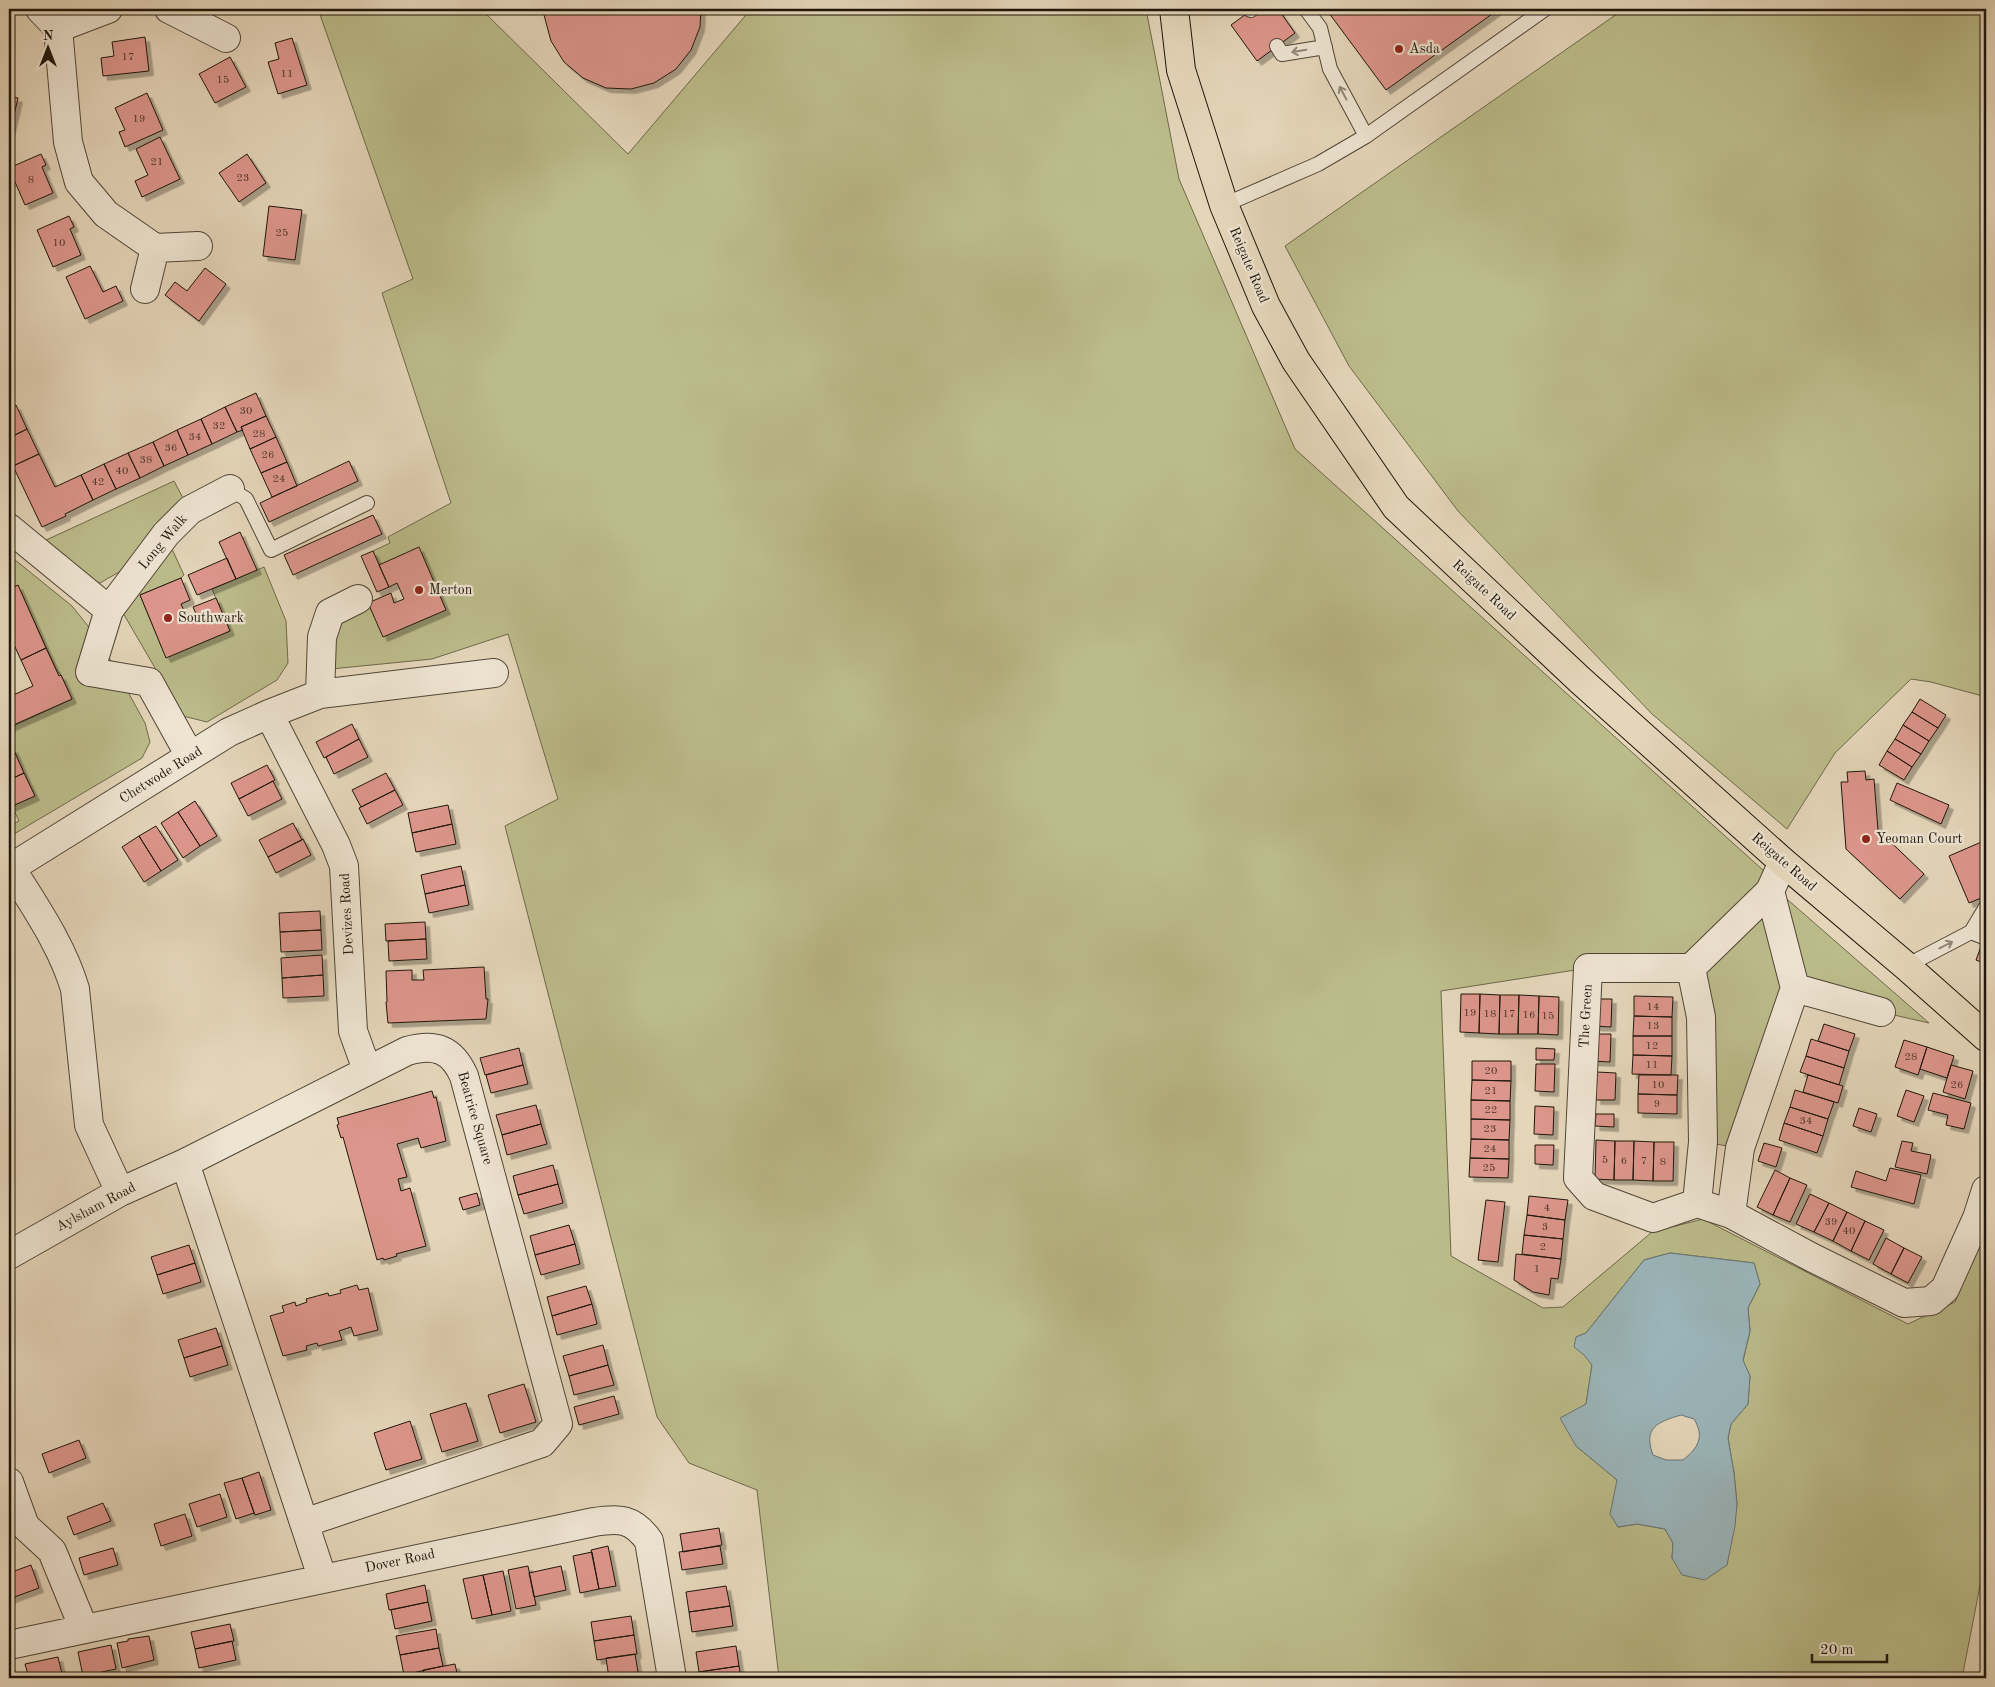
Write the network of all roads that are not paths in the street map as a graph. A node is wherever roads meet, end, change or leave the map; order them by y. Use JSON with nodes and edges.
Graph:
{"nodes":[{"id":1,"x":108,"y":9,"type":"edge"},
{"id":2,"x":169,"y":9,"type":"edge"},
{"id":3,"x":1174,"y":9,"type":"edge"},
{"id":4,"x":1306,"y":9,"type":"edge"},
{"id":5,"x":1545,"y":9,"type":"edge"},
{"id":6,"x":49,"y":18,"type":"edge"},
{"id":7,"x":226,"y":38,"type":"dead end"},
{"id":8,"x":1277,"y":46,"type":"dead end"},
{"id":9,"x":1325,"y":46,"type":"junction"},
{"id":10,"x":1366,"y":136,"type":"junction"},
{"id":11,"x":1224,"y":205,"type":"junction"},
{"id":12,"x":198,"y":246,"type":"dead end"},
{"id":13,"x":155,"y":248,"type":"junction"},
{"id":14,"x":145,"y":289,"type":"dead end"},
{"id":15,"x":230,"y":489,"type":"joint"},
{"id":16,"x":367,"y":502,"type":"dead end"},
{"id":17,"x":9,"y":528,"type":"edge"},
{"id":18,"x":358,"y":599,"type":"dead end"},
{"id":19,"x":109,"y":610,"type":"junction"},
{"id":20,"x":494,"y":673,"type":"dead end"},
{"id":21,"x":320,"y":694,"type":"junction"},
{"id":22,"x":269,"y":714,"type":"junction"},
{"id":23,"x":190,"y":756,"type":"junction"},
{"id":24,"x":1783,"y":862,"type":"junction"},
{"id":25,"x":10,"y":868,"type":"edge"},
{"id":26,"x":1770,"y":891,"type":"junction"},
{"id":27,"x":1986,"y":907,"type":"edge"},
{"id":28,"x":1971,"y":932,"type":"junction"},
{"id":29,"x":1986,"y":938,"type":"edge"},
{"id":30,"x":1906,"y":966,"type":"junction"},
{"id":31,"x":1690,"y":968,"type":"junction"},
{"id":32,"x":1795,"y":988,"type":"junction"},
{"id":33,"x":1881,"y":1012,"type":"dead end"},
{"id":34,"x":1986,"y":1037,"type":"edge"},
{"id":35,"x":367,"y":1070,"type":"junction"},
{"id":36,"x":1703,"y":1142,"type":"junction"},
{"id":37,"x":1740,"y":1148,"type":"junction"},
{"id":38,"x":185,"y":1163,"type":"junction"},
{"id":39,"x":1986,"y":1190,"type":"edge"},
{"id":40,"x":120,"y":1192,"type":"junction"},
{"id":41,"x":1697,"y":1203,"type":"junction"},
{"id":42,"x":1731,"y":1214,"type":"junction"},
{"id":43,"x":9,"y":1255,"type":"edge"},
{"id":44,"x":9,"y":1482,"type":"edge"},
{"id":45,"x":304,"y":1523,"type":"junction"},
{"id":46,"x":322,"y":1578,"type":"junction"},
{"id":47,"x":84,"y":1628,"type":"junction"},
{"id":48,"x":9,"y":1644,"type":"edge"},
{"id":49,"x":672,"y":1678,"type":"edge"}],
"edges":[{"from":1,"to":6,"type":"street"},
{"from":2,"to":7,"type":"street"},
{"from":3,"to":11,"type":"highway","name":"Reigate Road"},
{"from":4,"to":9,"type":"lane"},
{"from":5,"to":10,"type":"lane"},
{"from":6,"to":13,"type":"street"},
{"from":9,"to":8,"type":"lane","one_way":true},
{"from":10,"to":9,"type":"lane","one_way":true},
{"from":10,"to":11,"type":"lane"},
{"from":11,"to":24,"type":"highway","name":"Reigate Road"},
{"from":12,"to":13,"type":"street"},
{"from":13,"to":14,"type":"street"},
{"from":15,"to":16,"type":"lane"},
{"from":15,"to":19,"type":"street","name":"Long Walk"},
{"from":17,"to":19,"type":"street"},
{"from":18,"to":21,"type":"street"},
{"from":19,"to":23,"type":"street","name":"Long Walk"},
{"from":20,"to":21,"type":"street","name":"Chetwode Road"},
{"from":21,"to":22,"type":"street","name":"Chetwode Road"},
{"from":22,"to":23,"type":"street","name":"Chetwode Road"},
{"from":22,"to":35,"type":"street","name":"Devizes Road"},
{"from":23,"to":25,"type":"street","name":"Chetwode Road"},
{"from":24,"to":26,"type":"street"},
{"from":24,"to":30,"type":"highway","name":"Reigate Road"},
{"from":25,"to":40,"type":"street"},
{"from":26,"to":31,"type":"street"},
{"from":26,"to":32,"type":"street"},
{"from":27,"to":28,"type":"lane"},
{"from":28,"to":29,"type":"lane"},
{"from":30,"to":28,"type":"lane","one_way":true},
{"from":30,"to":34,"type":"highway","name":"Reigate Road"},
{"from":31,"to":36,"type":"street"},
{"from":31,"to":41,"type":"street","name":"The Green"},
{"from":32,"to":33,"type":"street"},
{"from":32,"to":37,"type":"street"},
{"from":35,"to":38,"type":"street","name":"Beatrice Square"},
{"from":35,"to":45,"type":"street","name":"Beatrice Square"},
{"from":36,"to":37,"type":"street"},
{"from":36,"to":41,"type":"street"},
{"from":37,"to":42,"type":"street"},
{"from":38,"to":40,"type":"street","name":"Aylsham Road"},
{"from":38,"to":45,"type":"street"},
{"from":39,"to":42,"type":"street"},
{"from":40,"to":43,"type":"street","name":"Aylsham Road"},
{"from":41,"to":42,"type":"street"},
{"from":44,"to":47,"type":"street"},
{"from":45,"to":46,"type":"street"},
{"from":46,"to":47,"type":"street","name":"Dover Road"},
{"from":46,"to":49,"type":"street","name":"Dover Road"},
{"from":47,"to":48,"type":"street","name":"Dover Road"}]}
